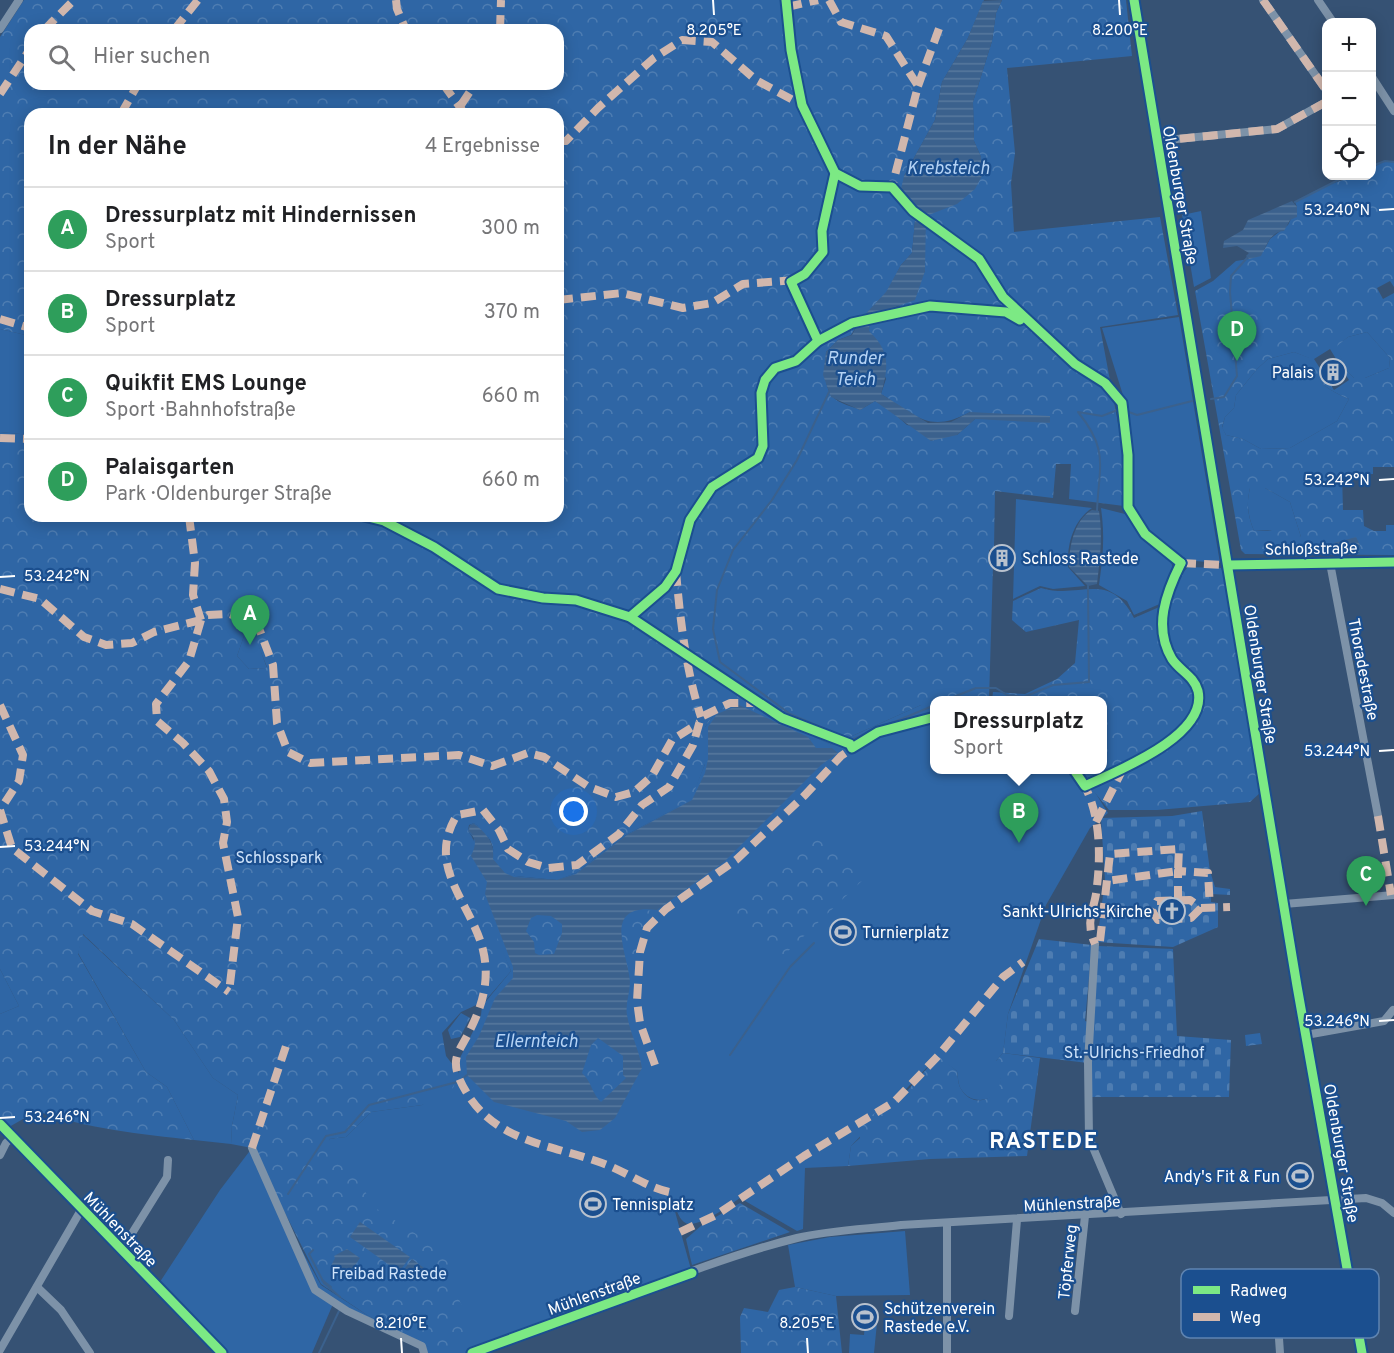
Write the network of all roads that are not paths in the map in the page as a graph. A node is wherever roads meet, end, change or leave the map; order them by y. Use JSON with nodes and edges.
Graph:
{"nodes":[{"id":1,"x":1134,"y":0,"type":"edge"},
{"id":2,"x":1263,"y":0,"type":"edge"},
{"id":3,"x":1318,"y":0,"type":"edge"},
{"id":4,"x":16,"y":2,"type":"edge"},
{"id":5,"x":1330,"y":18,"type":"edge"},
{"id":6,"x":0,"y":28,"type":"edge"},
{"id":7,"x":1322,"y":84,"type":"edge"},
{"id":8,"x":1376,"y":84,"type":"edge"},
{"id":9,"x":1322,"y":104,"type":"edge"},
{"id":10,"x":1394,"y":111,"type":"edge"},
{"id":11,"x":1157,"y":141,"type":"junction"},
{"id":12,"x":1394,"y":562,"type":"edge"},
{"id":13,"x":1330,"y":563,"type":"junction"},
{"id":14,"x":1228,"y":565,"type":"junction"},
{"id":15,"x":1378,"y":816,"type":"dead end"},
{"id":16,"x":1394,"y":895,"type":"edge"},
{"id":17,"x":1284,"y":904,"type":"junction"},
{"id":18,"x":1095,"y":944,"type":"dead end"},
{"id":19,"x":1393,"y":1010,"type":"edge"},
{"id":20,"x":1306,"y":1035,"type":"junction"},
{"id":21,"x":0,"y":1124,"type":"edge"},
{"id":22,"x":13,"y":1136,"type":"junction"},
{"id":23,"x":252,"y":1148,"type":"dead end"},
{"id":24,"x":0,"y":1155,"type":"edge"},
{"id":25,"x":168,"y":1160,"type":"dead end"},
{"id":26,"x":1334,"y":1201,"type":"junction"},
{"id":27,"x":81,"y":1210,"type":"junction"},
{"id":28,"x":1394,"y":1213,"type":"edge"},
{"id":29,"x":1122,"y":1214,"type":"junction"},
{"id":30,"x":1085,"y":1216,"type":"junction"},
{"id":31,"x":1017,"y":1220,"type":"junction"},
{"id":32,"x":947,"y":1223,"type":"junction"},
{"id":33,"x":121,"y":1251,"type":"junction"},
{"id":34,"x":1346,"y":1269,"type":"edge"},
{"id":35,"x":37,"y":1287,"type":"junction"},
{"id":36,"x":1075,"y":1311,"type":"dead end"},
{"id":37,"x":1009,"y":1316,"type":"dead end"},
{"id":38,"x":1280,"y":1338,"type":"edge"},
{"id":39,"x":1359,"y":1338,"type":"edge"},
{"id":40,"x":0,"y":1350,"type":"edge"},
{"id":41,"x":485,"y":1351,"type":"edge"},
{"id":42,"x":90,"y":1353,"type":"edge"},
{"id":43,"x":222,"y":1353,"type":"edge"},
{"id":44,"x":424,"y":1353,"type":"edge"},
{"id":45,"x":472,"y":1353,"type":"edge"},
{"id":46,"x":947,"y":1353,"type":"edge"},
{"id":47,"x":1281,"y":1353,"type":"edge"},
{"id":48,"x":1362,"y":1353,"type":"edge"}],
"edges":[{"from":1,"to":11,"type":"street","name":"Oldenburger Straße"},
{"from":2,"to":7,"type":"street"},
{"from":3,"to":5,"type":"street"},
{"from":4,"to":6,"type":"street"},
{"from":8,"to":10,"type":"street"},
{"from":9,"to":11,"type":"street"},
{"from":11,"to":14,"type":"street","name":"Oldenburger Straße"},
{"from":12,"to":13,"type":"street","name":"Schloßstraße"},
{"from":13,"to":14,"type":"street","name":"Schloßstraße"},
{"from":13,"to":15,"type":"street","name":"Thoradestraße"},
{"from":14,"to":17,"type":"street","name":"Oldenburger Straße"},
{"from":16,"to":17,"type":"street"},
{"from":17,"to":20,"type":"street","name":"Oldenburger Straße"},
{"from":18,"to":29,"type":"street"},
{"from":19,"to":20,"type":"street"},
{"from":20,"to":26,"type":"street","name":"Oldenburger Straße"},
{"from":21,"to":22,"type":"street","name":"Mühlenstraße"},
{"from":22,"to":24,"type":"street"},
{"from":22,"to":27,"type":"street","name":"Mühlenstraße"},
{"from":23,"to":44,"type":"street"},
{"from":25,"to":33,"type":"street"},
{"from":26,"to":28,"type":"street","name":"Mühlenstraße"},
{"from":26,"to":29,"type":"street","name":"Mühlenstraße"},
{"from":26,"to":34,"type":"street","name":"Oldenburger Straße"},
{"from":27,"to":33,"type":"street","name":"Mühlenstraße"},
{"from":27,"to":35,"type":"street"},
{"from":29,"to":30,"type":"street","name":"Mühlenstraße"},
{"from":30,"to":31,"type":"street","name":"Mühlenstraße"},
{"from":30,"to":36,"type":"street","name":"Töpferweg"},
{"from":31,"to":32,"type":"street","name":"Mühlenstraße"},
{"from":31,"to":37,"type":"street"},
{"from":32,"to":41,"type":"street","name":"Mühlenstraße"},
{"from":32,"to":46,"type":"street"},
{"from":33,"to":43,"type":"street","name":"Mühlenstraße"},
{"from":35,"to":40,"type":"street"},
{"from":35,"to":42,"type":"street"},
{"from":38,"to":47,"type":"street"},
{"from":39,"to":48,"type":"street","name":"Oldenburger Straße"},
{"from":41,"to":45,"type":"street","name":"Mühlenstraße"}]}
